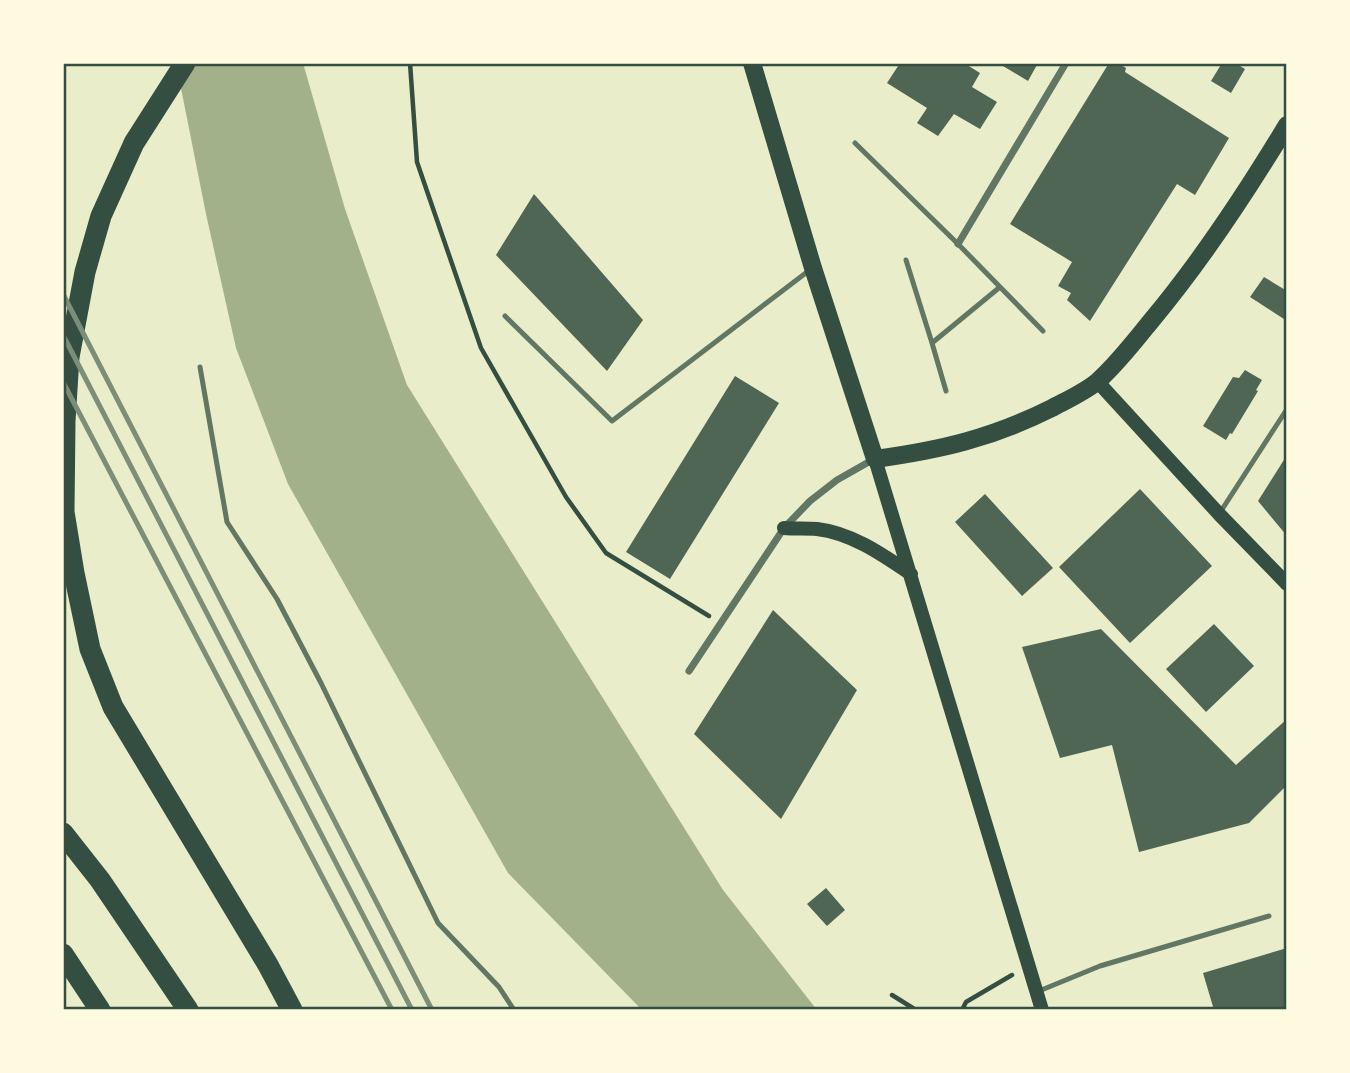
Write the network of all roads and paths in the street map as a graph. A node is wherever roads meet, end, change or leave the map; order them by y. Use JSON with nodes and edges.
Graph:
{"nodes":[{"id":1,"x":185,"y":63,"type":"edge"},
{"id":2,"x":410,"y":63,"type":"edge"},
{"id":3,"x":752,"y":63,"type":"edge"},
{"id":4,"x":1066,"y":63,"type":"edge"},
{"id":5,"x":1287,"y":125,"type":"edge"},
{"id":6,"x":855,"y":143,"type":"dead end"},
{"id":7,"x":958,"y":244,"type":"junction"},
{"id":8,"x":906,"y":260,"type":"dead end"},
{"id":9,"x":813,"y":268,"type":"junction"},
{"id":10,"x":1000,"y":287,"type":"junction"},
{"id":11,"x":505,"y":316,"type":"dead end"},
{"id":12,"x":1043,"y":331,"type":"dead end"},
{"id":13,"x":932,"y":344,"type":"junction"},
{"id":14,"x":200,"y":367,"type":"dead end"},
{"id":15,"x":1097,"y":381,"type":"junction"},
{"id":16,"x":946,"y":391,"type":"dead end"},
{"id":17,"x":1287,"y":409,"type":"edge"},
{"id":18,"x":875,"y":459,"type":"junction"},
{"id":19,"x":1219,"y":514,"type":"junction"},
{"id":20,"x":784,"y":528,"type":"junction"},
{"id":21,"x":911,"y":574,"type":"junction"},
{"id":22,"x":1287,"y":584,"type":"edge"},
{"id":23,"x":720,"y":624,"type":"junction"},
{"id":24,"x":689,"y":671,"type":"dead end"},
{"id":25,"x":63,"y":833,"type":"edge"},
{"id":26,"x":1269,"y":916,"type":"dead end"},
{"id":27,"x":63,"y":954,"type":"edge"},
{"id":28,"x":1029,"y":966,"type":"junction"},
{"id":29,"x":1037,"y":992,"type":"junction"},
{"id":30,"x":892,"y":995,"type":"dead end"},
{"id":31,"x":100,"y":1010,"type":"edge"},
{"id":32,"x":188,"y":1010,"type":"edge"},
{"id":33,"x":292,"y":1010,"type":"edge"},
{"id":34,"x":514,"y":1010,"type":"edge"},
{"id":35,"x":916,"y":1010,"type":"edge"},
{"id":36,"x":962,"y":1010,"type":"edge"},
{"id":37,"x":1042,"y":1010,"type":"edge"}],
"edges":[{"from":1,"to":33,"type":"highway"},
{"from":2,"to":23,"type":"path"},
{"from":3,"to":9,"type":"main road"},
{"from":4,"to":7,"type":"street"},
{"from":5,"to":15,"type":"main road"},
{"from":6,"to":7,"type":"lane"},
{"from":7,"to":10,"type":"lane"},
{"from":8,"to":13,"type":"lane"},
{"from":9,"to":11,"type":"lane"},
{"from":9,"to":18,"type":"main road"},
{"from":10,"to":12,"type":"lane"},
{"from":10,"to":13,"type":"lane"},
{"from":13,"to":16,"type":"lane"},
{"from":14,"to":34,"type":"lane"},
{"from":15,"to":18,"type":"main road"},
{"from":15,"to":19,"type":"main road"},
{"from":17,"to":19,"type":"lane"},
{"from":18,"to":20,"type":"street"},
{"from":18,"to":21,"type":"main road"},
{"from":19,"to":22,"type":"main road"},
{"from":20,"to":21,"type":"main road"},
{"from":20,"to":23,"type":"street"},
{"from":21,"to":28,"type":"main road"},
{"from":23,"to":24,"type":"street"},
{"from":25,"to":32,"type":"highway"},
{"from":26,"to":29,"type":"lane"},
{"from":27,"to":31,"type":"highway"},
{"from":28,"to":29,"type":"main road"},
{"from":28,"to":36,"type":"path"},
{"from":29,"to":37,"type":"main road"},
{"from":30,"to":35,"type":"path"}]}
